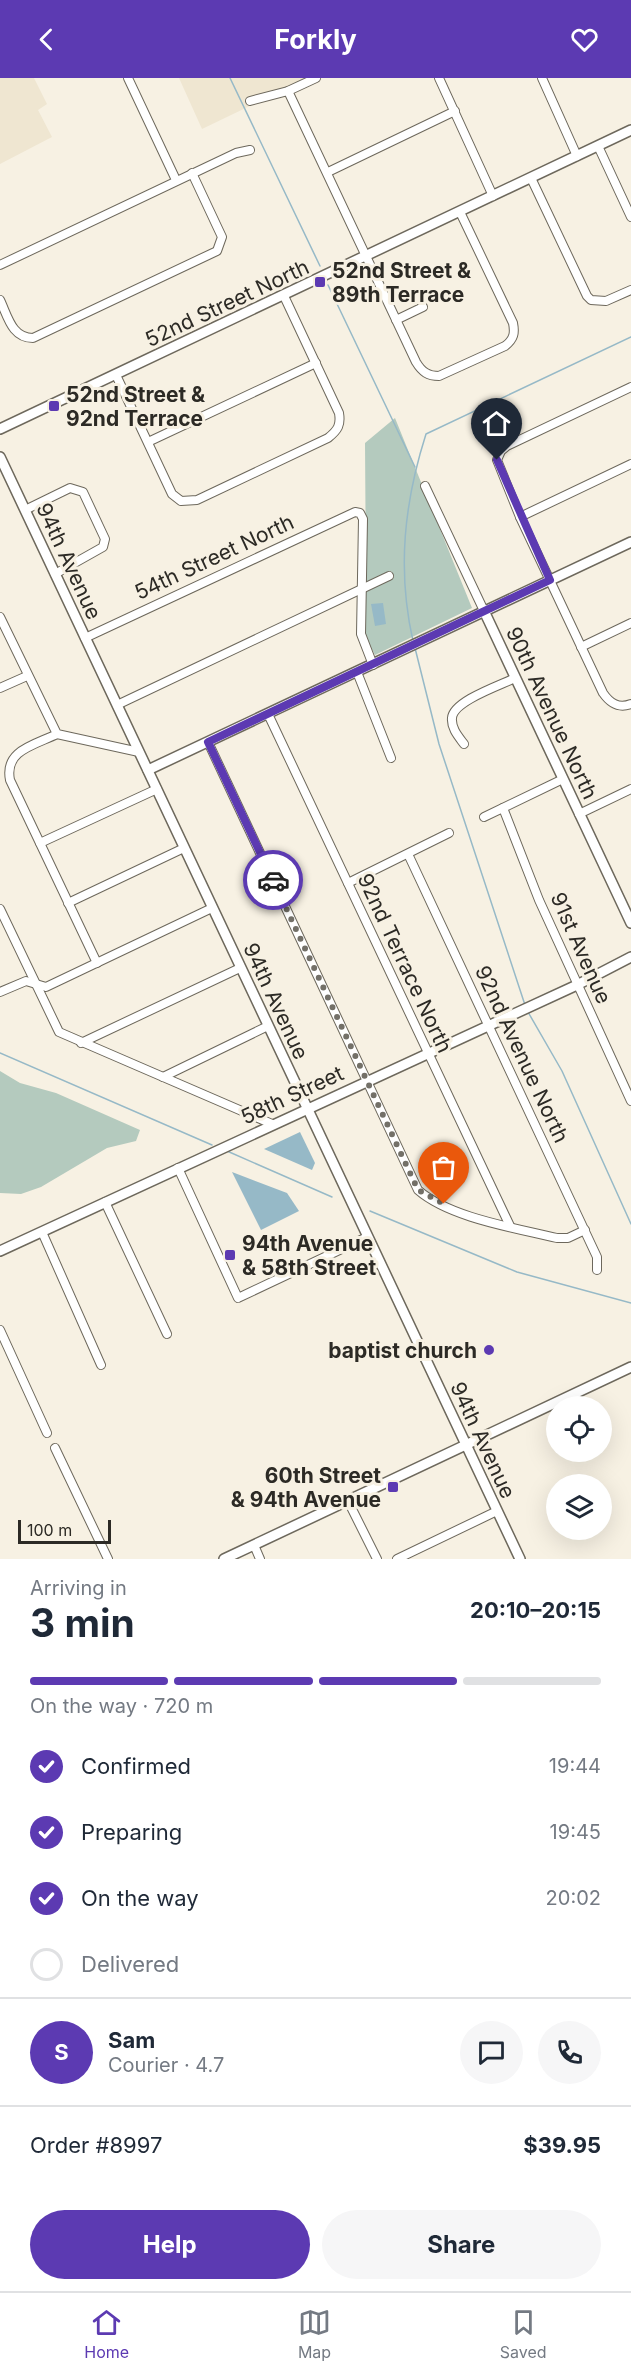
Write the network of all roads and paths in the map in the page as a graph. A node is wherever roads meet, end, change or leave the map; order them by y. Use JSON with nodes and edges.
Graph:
{"nodes":[{"id":1,"x":128,"y":78,"type":"edge"},
{"id":2,"x":316,"y":78,"type":"edge"},
{"id":3,"x":439,"y":78,"type":"edge"},
{"id":4,"x":542,"y":78,"type":"edge"},
{"id":5,"x":288,"y":91,"type":"junction"},
{"id":6,"x":250,"y":100,"type":"dead end"},
{"id":7,"x":454,"y":111,"type":"junction"},
{"id":8,"x":631,"y":130,"type":"edge"},
{"id":9,"x":598,"y":146,"type":"junction"},
{"id":10,"x":250,"y":150,"type":"dead end"},
{"id":11,"x":577,"y":156,"type":"junction"},
{"id":12,"x":328,"y":172,"type":"junction"},
{"id":13,"x":192,"y":173,"type":"junction"},
{"id":14,"x":531,"y":178,"type":"junction"},
{"id":15,"x":176,"y":180,"type":"junction"},
{"id":16,"x":493,"y":196,"type":"junction"},
{"id":17,"x":460,"y":212,"type":"junction"},
{"id":18,"x":631,"y":217,"type":"edge"},
{"id":19,"x":367,"y":256,"type":"junction"},
{"id":20,"x":0,"y":265,"type":"edge"},
{"id":21,"x":631,"y":290,"type":"edge"},
{"id":22,"x":284,"y":296,"type":"junction"},
{"id":23,"x":0,"y":300,"type":"edge"},
{"id":24,"x":423,"y":307,"type":"dead end"},
{"id":25,"x":396,"y":320,"type":"junction"},
{"id":26,"x":316,"y":363,"type":"junction"},
{"id":27,"x":116,"y":375,"type":"junction"},
{"id":28,"x":631,"y":387,"type":"edge"},
{"id":29,"x":0,"y":429,"type":"edge"},
{"id":30,"x":148,"y":442,"type":"junction"},
{"id":31,"x":0,"y":457,"type":"edge"},
{"id":32,"x":631,"y":464,"type":"edge"},
{"id":33,"x":425,"y":486,"type":"dead end"},
{"id":34,"x":25,"y":510,"type":"junction"},
{"id":35,"x":520,"y":517,"type":"junction"},
{"id":36,"x":631,"y":542,"type":"edge"},
{"id":37,"x":55,"y":574,"type":"junction"},
{"id":38,"x":389,"y":576,"type":"dead end"},
{"id":39,"x":550,"y":580,"type":"junction"},
{"id":40,"x":362,"y":589,"type":"junction"},
{"id":41,"x":484,"y":613,"type":"junction"},
{"id":42,"x":0,"y":617,"type":"edge"},
{"id":43,"x":631,"y":623,"type":"edge"},
{"id":44,"x":85,"y":638,"type":"junction"},
{"id":45,"x":581,"y":647,"type":"junction"},
{"id":46,"x":373,"y":665,"type":"junction"},
{"id":47,"x":357,"y":672,"type":"junction"},
{"id":48,"x":27,"y":676,"type":"junction"},
{"id":49,"x":515,"y":678,"type":"junction"},
{"id":50,"x":0,"y":688,"type":"edge"},
{"id":51,"x":631,"y":704,"type":"edge"},
{"id":52,"x":117,"y":705,"type":"junction"},
{"id":53,"x":268,"y":714,"type":"junction"},
{"id":54,"x":57,"y":734,"type":"junction"},
{"id":55,"x":208,"y":742,"type":"junction"},
{"id":56,"x":464,"y":744,"type":"dead end"},
{"id":57,"x":139,"y":752,"type":"junction"},
{"id":58,"x":391,"y":758,"type":"dead end"},
{"id":59,"x":148,"y":771,"type":"junction"},
{"id":60,"x":563,"y":779,"type":"junction"},
{"id":61,"x":157,"y":789,"type":"junction"},
{"id":62,"x":631,"y":789,"type":"edge"},
{"id":63,"x":503,"y":808,"type":"junction"},
{"id":64,"x":579,"y":814,"type":"junction"},
{"id":65,"x":484,"y":817,"type":"dead end"},
{"id":66,"x":449,"y":833,"type":"dead end"},
{"id":67,"x":40,"y":843,"type":"junction"},
{"id":68,"x":184,"y":848,"type":"junction"},
{"id":69,"x":408,"y":854,"type":"junction"},
{"id":70,"x":348,"y":883,"type":"junction"},
{"id":71,"x":68,"y":903,"type":"junction"},
{"id":72,"x":212,"y":908,"type":"junction"},
{"id":73,"x":0,"y":909,"type":"edge"},
{"id":74,"x":631,"y":923,"type":"edge"},
{"id":75,"x":631,"y":957,"type":"edge"},
{"id":76,"x":97,"y":963,"type":"junction"},
{"id":77,"x":240,"y":968,"type":"junction"},
{"id":78,"x":34,"y":982,"type":"junction"},
{"id":79,"x":577,"y":985,"type":"junction"},
{"id":80,"x":0,"y":992,"type":"edge"},
{"id":81,"x":488,"y":1024,"type":"junction"},
{"id":82,"x":268,"y":1026,"type":"junction"},
{"id":83,"x":81,"y":1043,"type":"junction"},
{"id":84,"x":428,"y":1052,"type":"junction"},
{"id":85,"x":163,"y":1077,"type":"junction"},
{"id":86,"x":367,"y":1081,"type":"junction"},
{"id":87,"x":631,"y":1101,"type":"edge"},
{"id":88,"x":306,"y":1108,"type":"junction"},
{"id":89,"x":272,"y":1124,"type":"junction"},
{"id":90,"x":178,"y":1168,"type":"junction"},
{"id":91,"x":105,"y":1202,"type":"junction"},
{"id":92,"x":510,"y":1226,"type":"junction"},
{"id":93,"x":585,"y":1230,"type":"junction"},
{"id":94,"x":42,"y":1232,"type":"junction"},
{"id":95,"x":367,"y":1237,"type":"junction"},
{"id":96,"x":0,"y":1251,"type":"edge"},
{"id":97,"x":597,"y":1270,"type":"dead end"},
{"id":98,"x":0,"y":1330,"type":"edge"},
{"id":99,"x":167,"y":1334,"type":"dead end"},
{"id":100,"x":101,"y":1365,"type":"dead end"},
{"id":101,"x":631,"y":1367,"type":"edge"},
{"id":102,"x":47,"y":1433,"type":"dead end"},
{"id":103,"x":466,"y":1445,"type":"junction"},
{"id":104,"x":55,"y":1448,"type":"dead end"},
{"id":105,"x":348,"y":1501,"type":"junction"},
{"id":106,"x":497,"y":1511,"type":"junction"},
{"id":107,"x":254,"y":1545,"type":"junction"},
{"id":108,"x":108,"y":1559,"type":"edge"},
{"id":109,"x":224,"y":1559,"type":"edge"},
{"id":110,"x":260,"y":1559,"type":"edge"},
{"id":111,"x":377,"y":1559,"type":"edge"},
{"id":112,"x":397,"y":1559,"type":"edge"},
{"id":113,"x":520,"y":1559,"type":"edge"}],
"edges":[{"from":1,"to":15,"type":"street"},
{"from":2,"to":5,"type":"street"},
{"from":3,"to":7,"type":"street"},
{"from":4,"to":11,"type":"street"},
{"from":5,"to":6,"type":"street"},
{"from":5,"to":12,"type":"street"},
{"from":7,"to":12,"type":"street"},
{"from":7,"to":16,"type":"street"},
{"from":8,"to":9,"type":"street","name":"52nd Street North"},
{"from":9,"to":11,"type":"street","name":"52nd Street North"},
{"from":9,"to":18,"type":"street"},
{"from":10,"to":13,"type":"street"},
{"from":11,"to":14,"type":"street","name":"52nd Street North"},
{"from":12,"to":19,"type":"street"},
{"from":13,"to":15,"type":"street"},
{"from":13,"to":23,"type":"street"},
{"from":14,"to":16,"type":"street","name":"52nd Street North"},
{"from":14,"to":21,"type":"street"},
{"from":15,"to":20,"type":"street"},
{"from":16,"to":17,"type":"street","name":"52nd Street North"},
{"from":17,"to":19,"type":"street","name":"52nd Street North"},
{"from":17,"to":25,"type":"street"},
{"from":19,"to":22,"type":"street","name":"52nd Street North"},
{"from":19,"to":25,"type":"street"},
{"from":22,"to":26,"type":"street"},
{"from":22,"to":27,"type":"street","name":"52nd Street North"},
{"from":24,"to":25,"type":"street"},
{"from":26,"to":30,"type":"street"},
{"from":26,"to":30,"type":"street"},
{"from":27,"to":29,"type":"street","name":"52nd Street North"},
{"from":27,"to":30,"type":"street"},
{"from":28,"to":35,"type":"street"},
{"from":31,"to":34,"type":"street","name":"94th Avenue"},
{"from":32,"to":35,"type":"street"},
{"from":33,"to":41,"type":"street","name":"90th Avenue North"},
{"from":34,"to":37,"type":"street","name":"94th Avenue"},
{"from":34,"to":37,"type":"street"},
{"from":35,"to":39,"type":"street"},
{"from":36,"to":39,"type":"street"},
{"from":37,"to":44,"type":"street","name":"94th Avenue"},
{"from":38,"to":40,"type":"street"},
{"from":39,"to":41,"type":"street"},
{"from":39,"to":45,"type":"street"},
{"from":40,"to":44,"type":"street","name":"54th Street North"},
{"from":40,"to":46,"type":"street"},
{"from":40,"to":52,"type":"street"},
{"from":41,"to":46,"type":"street"},
{"from":41,"to":49,"type":"street","name":"90th Avenue North"},
{"from":42,"to":48,"type":"street"},
{"from":43,"to":45,"type":"street"},
{"from":44,"to":52,"type":"street","name":"94th Avenue"},
{"from":45,"to":51,"type":"street"},
{"from":46,"to":47,"type":"street"},
{"from":47,"to":53,"type":"street"},
{"from":47,"to":58,"type":"street"},
{"from":48,"to":50,"type":"street"},
{"from":48,"to":54,"type":"street"},
{"from":49,"to":56,"type":"street"},
{"from":49,"to":60,"type":"street","name":"90th Avenue North"},
{"from":52,"to":57,"type":"street","name":"94th Avenue"},
{"from":53,"to":55,"type":"street"},
{"from":53,"to":70,"type":"street","name":"92nd Terrace North"},
{"from":54,"to":57,"type":"street"},
{"from":54,"to":67,"type":"street"},
{"from":55,"to":59,"type":"street"},
{"from":55,"to":86,"type":"street"},
{"from":57,"to":59,"type":"street","name":"94th Avenue"},
{"from":59,"to":61,"type":"street","name":"94th Avenue"},
{"from":60,"to":63,"type":"street"},
{"from":60,"to":64,"type":"street","name":"90th Avenue North"},
{"from":61,"to":67,"type":"street"},
{"from":61,"to":68,"type":"street","name":"94th Avenue"},
{"from":62,"to":64,"type":"street"},
{"from":63,"to":65,"type":"street"},
{"from":63,"to":79,"type":"street","name":"91st Avenue"},
{"from":64,"to":74,"type":"street","name":"90th Avenue North"},
{"from":66,"to":69,"type":"street"},
{"from":67,"to":71,"type":"street"},
{"from":68,"to":71,"type":"street"},
{"from":68,"to":72,"type":"street","name":"94th Avenue"},
{"from":69,"to":70,"type":"street"},
{"from":69,"to":81,"type":"street","name":"92nd Avenue North"},
{"from":70,"to":84,"type":"street","name":"92nd Terrace North"},
{"from":71,"to":76,"type":"street"},
{"from":72,"to":76,"type":"street"},
{"from":72,"to":77,"type":"street","name":"94th Avenue"},
{"from":73,"to":78,"type":"street"},
{"from":75,"to":79,"type":"street","name":"58th Street"},
{"from":76,"to":78,"type":"street"},
{"from":77,"to":82,"type":"street","name":"94th Avenue"},
{"from":77,"to":83,"type":"street"},
{"from":78,"to":80,"type":"street"},
{"from":78,"to":83,"type":"street"},
{"from":79,"to":81,"type":"street","name":"58th Street"},
{"from":79,"to":87,"type":"street","name":"91st Avenue"},
{"from":81,"to":84,"type":"street","name":"58th Street"},
{"from":81,"to":93,"type":"street","name":"92nd Avenue North"},
{"from":82,"to":85,"type":"street"},
{"from":82,"to":88,"type":"street","name":"94th Avenue"},
{"from":83,"to":85,"type":"street"},
{"from":84,"to":86,"type":"street","name":"58th Street"},
{"from":84,"to":92,"type":"street","name":"92nd Terrace North"},
{"from":85,"to":89,"type":"street"},
{"from":86,"to":88,"type":"street","name":"58th Street"},
{"from":86,"to":92,"type":"street"},
{"from":88,"to":89,"type":"street","name":"58th Street"},
{"from":88,"to":95,"type":"street","name":"94th Avenue"},
{"from":89,"to":90,"type":"street","name":"58th Street"},
{"from":90,"to":91,"type":"street","name":"58th Street"},
{"from":90,"to":95,"type":"street"},
{"from":91,"to":94,"type":"street","name":"58th Street"},
{"from":91,"to":99,"type":"street"},
{"from":92,"to":93,"type":"street"},
{"from":93,"to":97,"type":"street","name":"92nd Avenue North"},
{"from":94,"to":96,"type":"street","name":"58th Street"},
{"from":94,"to":100,"type":"street"},
{"from":95,"to":103,"type":"street","name":"94th Avenue"},
{"from":98,"to":102,"type":"street"},
{"from":101,"to":103,"type":"street"},
{"from":103,"to":105,"type":"street"},
{"from":103,"to":106,"type":"street","name":"94th Avenue"},
{"from":104,"to":108,"type":"street"},
{"from":105,"to":107,"type":"street"},
{"from":105,"to":111,"type":"street"},
{"from":106,"to":112,"type":"street"},
{"from":106,"to":113,"type":"street","name":"94th Avenue"},
{"from":107,"to":109,"type":"street"},
{"from":107,"to":110,"type":"street"}]}
